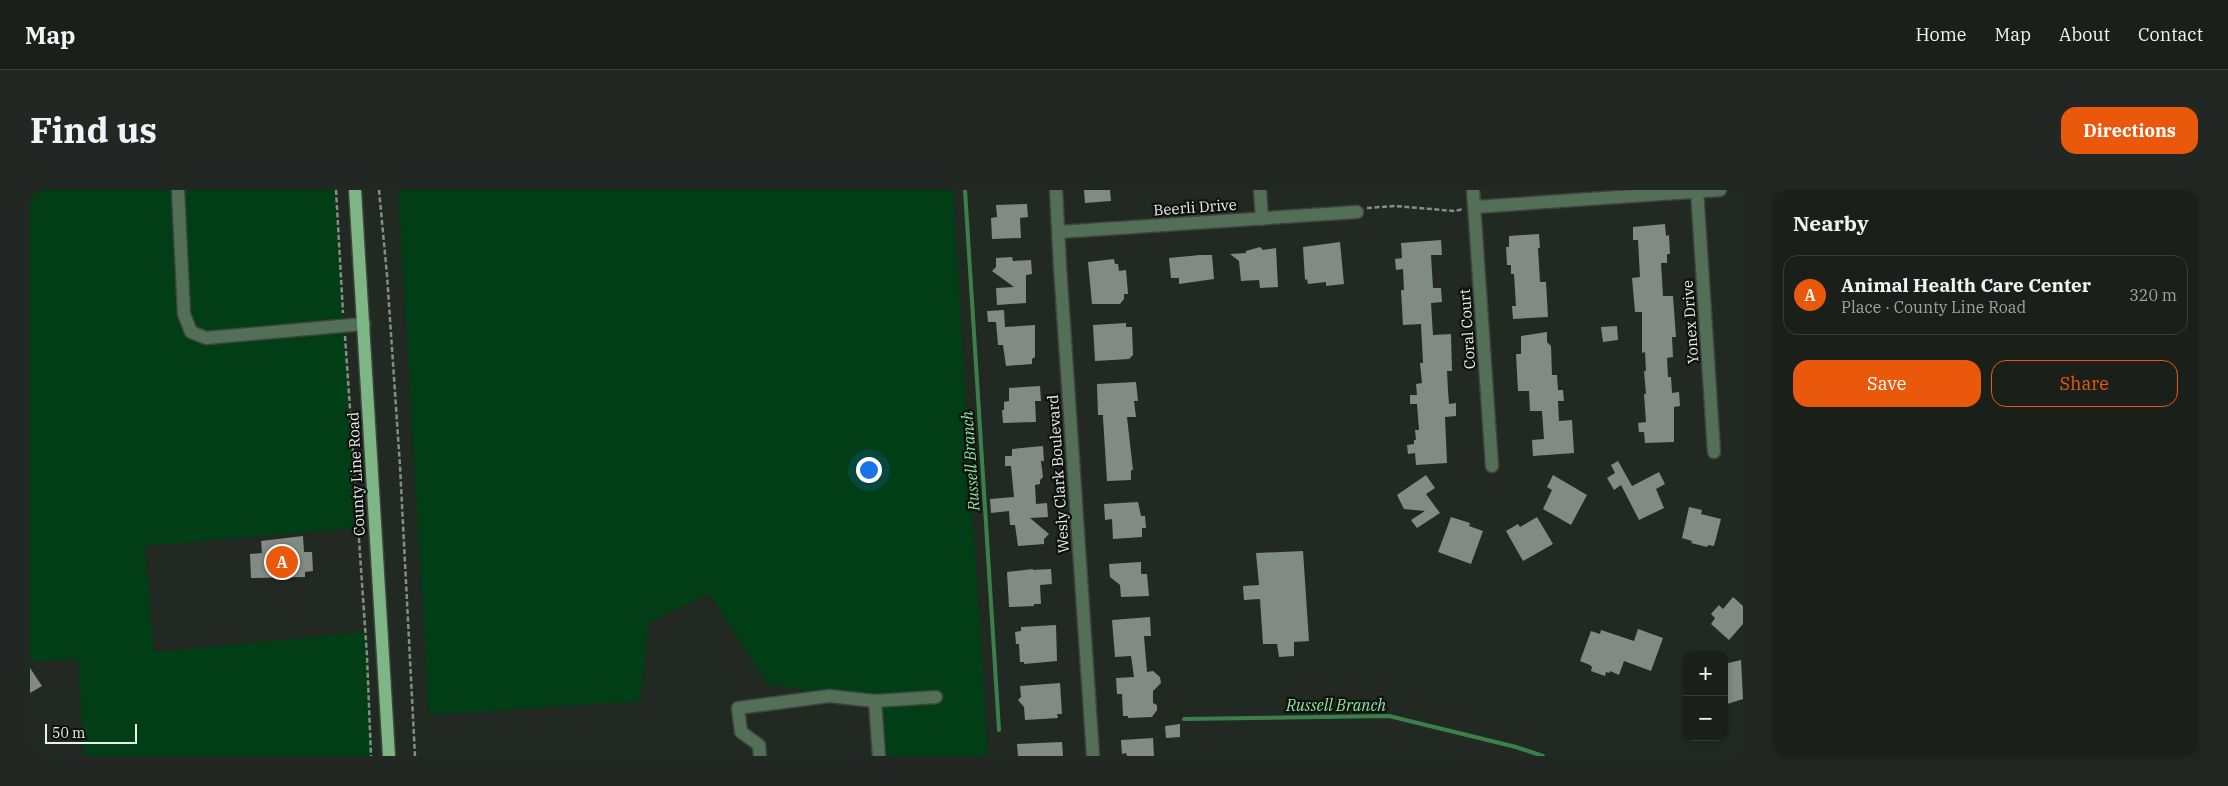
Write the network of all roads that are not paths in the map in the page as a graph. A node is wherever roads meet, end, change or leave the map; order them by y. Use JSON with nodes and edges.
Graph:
{"nodes":[{"id":1,"x":178,"y":190,"type":"edge"},
{"id":2,"x":355,"y":190,"type":"edge"},
{"id":3,"x":1056,"y":190,"type":"edge"},
{"id":4,"x":1260,"y":190,"type":"edge"},
{"id":5,"x":1473,"y":190,"type":"edge"},
{"id":6,"x":1720,"y":190,"type":"edge"},
{"id":7,"x":1697,"y":191,"type":"edge"},
{"id":8,"x":1475,"y":207,"type":"junction"},
{"id":9,"x":1357,"y":212,"type":"road end"},
{"id":10,"x":1262,"y":219,"type":"junction"},
{"id":11,"x":1059,"y":232,"type":"junction"},
{"id":12,"x":364,"y":324,"type":"junction"},
{"id":13,"x":1714,"y":452,"type":"dead end"},
{"id":14,"x":1492,"y":466,"type":"dead end"},
{"id":15,"x":936,"y":697,"type":"dead end"},
{"id":16,"x":876,"y":701,"type":"junction"},
{"id":17,"x":389,"y":756,"type":"edge"},
{"id":18,"x":760,"y":756,"type":"edge"},
{"id":19,"x":879,"y":756,"type":"edge"},
{"id":20,"x":1094,"y":756,"type":"edge"}],
"edges":[{"from":1,"to":12,"type":"street"},
{"from":2,"to":12,"type":"main road","name":"County Line Road"},
{"from":3,"to":11,"type":"street","name":"Wesly Clark Boulevard"},
{"from":4,"to":10,"type":"street"},
{"from":5,"to":8,"type":"street","name":"Coral Court"},
{"from":6,"to":7,"type":"street"},
{"from":7,"to":8,"type":"street"},
{"from":7,"to":13,"type":"street","name":"Yonex Drive"},
{"from":8,"to":14,"type":"street","name":"Coral Court"},
{"from":9,"to":10,"type":"street","name":"Beerli Drive"},
{"from":10,"to":11,"type":"street","name":"Beerli Drive"},
{"from":11,"to":20,"type":"street","name":"Wesly Clark Boulevard"},
{"from":12,"to":17,"type":"main road","name":"County Line Road"},
{"from":15,"to":16,"type":"street"},
{"from":16,"to":18,"type":"street"},
{"from":16,"to":19,"type":"street"}]}
